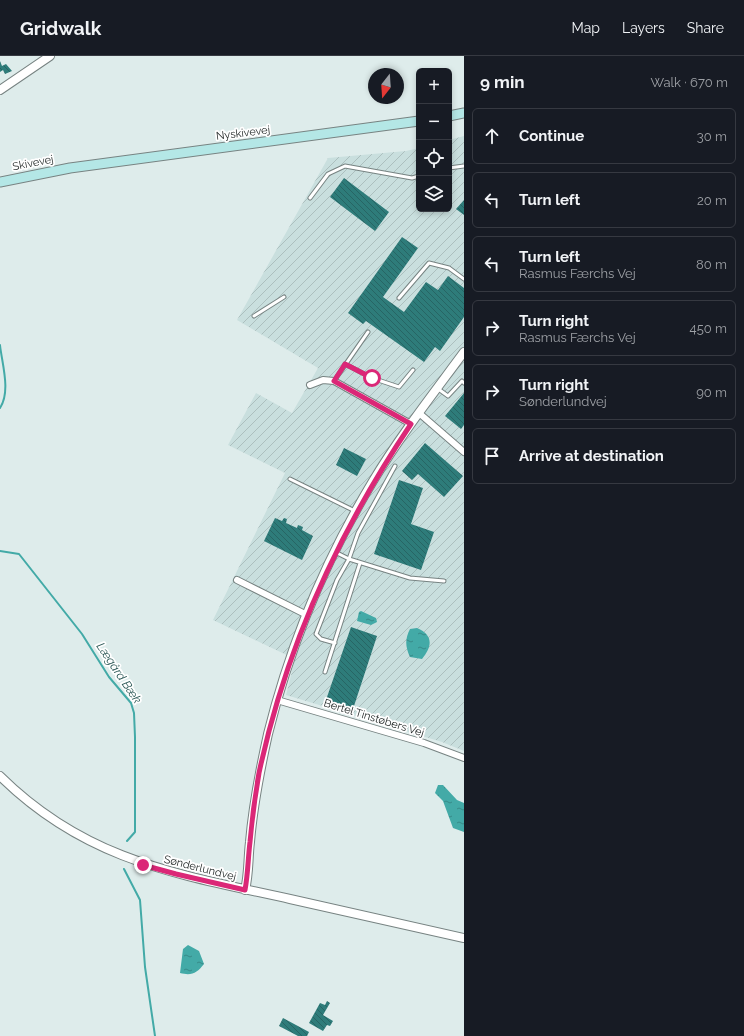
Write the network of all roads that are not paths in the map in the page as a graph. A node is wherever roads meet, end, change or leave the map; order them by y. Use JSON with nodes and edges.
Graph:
{"nodes":[{"id":1,"x":50,"y":56,"type":"edge"},
{"id":2,"x":0,"y":90,"type":"edge"},
{"id":3,"x":464,"y":113,"type":"edge"},
{"id":4,"x":452,"y":115,"type":"edge"},
{"id":5,"x":416,"y":122,"type":"edge"},
{"id":6,"x":464,"y":166,"type":"edge"},
{"id":7,"x":70,"y":168,"type":"joint"},
{"id":8,"x":452,"y":168,"type":"edge"},
{"id":9,"x":416,"y":177,"type":"edge"},
{"id":10,"x":0,"y":182,"type":"edge"},
{"id":11,"x":310,"y":198,"type":"dead end"},
{"id":12,"x":464,"y":279,"type":"edge"},
{"id":13,"x":284,"y":297,"type":"dead end"},
{"id":14,"x":399,"y":298,"type":"dead end"},
{"id":15,"x":254,"y":316,"type":"dead end"},
{"id":16,"x":368,"y":332,"type":"dead end"},
{"id":17,"x":464,"y":352,"type":"edge"},
{"id":18,"x":345,"y":364,"type":"junction"},
{"id":19,"x":413,"y":370,"type":"dead end"},
{"id":20,"x":334,"y":381,"type":"junction"},
{"id":21,"x":464,"y":383,"type":"edge"},
{"id":22,"x":310,"y":385,"type":"dead end"},
{"id":23,"x":437,"y":388,"type":"junction"},
{"id":24,"x":419,"y":413,"type":"junction"},
{"id":25,"x":411,"y":424,"type":"junction"},
{"id":26,"x":464,"y":452,"type":"edge"},
{"id":27,"x":395,"y":466,"type":"dead end"},
{"id":28,"x":290,"y":479,"type":"dead end"},
{"id":29,"x":356,"y":512,"type":"junction"},
{"id":30,"x":335,"y":552,"type":"junction"},
{"id":31,"x":349,"y":559,"type":"junction"},
{"id":32,"x":360,"y":563,"type":"junction"},
{"id":33,"x":237,"y":580,"type":"dead end"},
{"id":34,"x":444,"y":581,"type":"dead end"},
{"id":35,"x":307,"y":615,"type":"junction"},
{"id":36,"x":335,"y":643,"type":"junction"},
{"id":37,"x":325,"y":672,"type":"dead end"},
{"id":38,"x":277,"y":700,"type":"junction"},
{"id":39,"x":464,"y":758,"type":"edge"},
{"id":40,"x":0,"y":776,"type":"edge"},
{"id":41,"x":245,"y":890,"type":"junction"},
{"id":42,"x":464,"y":938,"type":"edge"}],
"edges":[{"from":1,"to":2,"type":"street"},
{"from":3,"to":4,"type":"main road"},
{"from":5,"to":7,"type":"main road","name":"Nyskivevej"},
{"from":6,"to":8,"type":"lane"},
{"from":7,"to":10,"type":"main road","name":"Skivevej"},
{"from":9,"to":11,"type":"lane"},
{"from":12,"to":14,"type":"lane"},
{"from":13,"to":15,"type":"lane"},
{"from":16,"to":18,"type":"lane"},
{"from":17,"to":23,"type":"street"},
{"from":18,"to":19,"type":"lane"},
{"from":18,"to":20,"type":"lane"},
{"from":20,"to":22,"type":"street"},
{"from":20,"to":25,"type":"street"},
{"from":21,"to":23,"type":"lane"},
{"from":23,"to":24,"type":"street"},
{"from":24,"to":25,"type":"street"},
{"from":24,"to":26,"type":"street"},
{"from":25,"to":29,"type":"street"},
{"from":27,"to":31,"type":"lane"},
{"from":28,"to":29,"type":"lane"},
{"from":29,"to":30,"type":"street"},
{"from":30,"to":31,"type":"lane"},
{"from":30,"to":35,"type":"street"},
{"from":31,"to":32,"type":"lane"},
{"from":31,"to":36,"type":"lane"},
{"from":32,"to":34,"type":"lane"},
{"from":32,"to":36,"type":"lane"},
{"from":33,"to":35,"type":"street"},
{"from":35,"to":38,"type":"street"},
{"from":36,"to":37,"type":"lane"},
{"from":38,"to":39,"type":"street","name":"Bertel Tinstøbers Vej"},
{"from":38,"to":41,"type":"street"},
{"from":40,"to":41,"type":"street","name":"Sønderlundvej"},
{"from":41,"to":42,"type":"street","name":"Sønderlundvej"}]}
